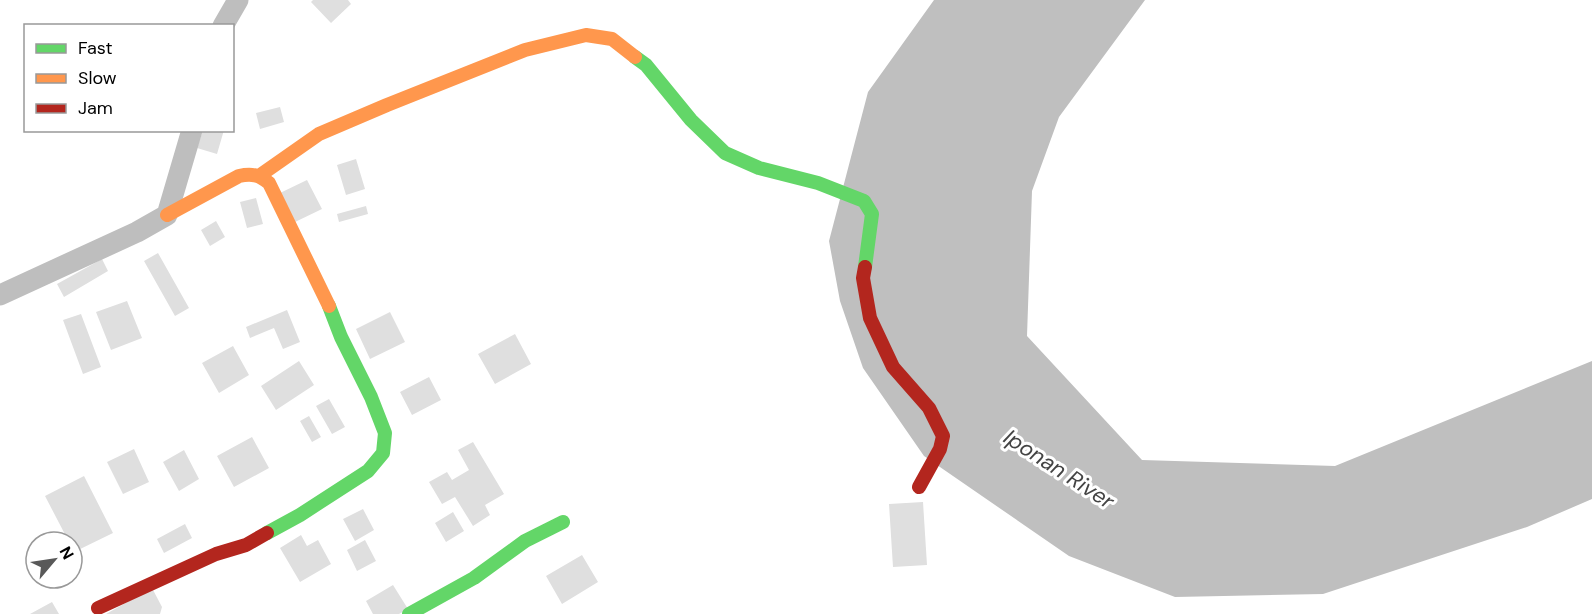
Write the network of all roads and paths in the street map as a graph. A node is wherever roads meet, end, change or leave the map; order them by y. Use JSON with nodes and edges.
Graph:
{"nodes":[{"id":1,"x":238,"y":0,"type":"edge"},
{"id":2,"x":225,"y":24,"type":"edge"},
{"id":3,"x":191,"y":132,"type":"edge"},
{"id":4,"x":259,"y":176,"type":"junction"},
{"id":5,"x":167,"y":215,"type":"junction"},
{"id":6,"x":0,"y":295,"type":"edge"},
{"id":7,"x":919,"y":487,"type":"dead end"},
{"id":8,"x":562,"y":522,"type":"dead end"},
{"id":9,"x":98,"y":608,"type":"dead end"},
{"id":10,"x":409,"y":614,"type":"edge"}],
"edges":[{"from":1,"to":2,"type":"street"},
{"from":3,"to":5,"type":"street"},
{"from":4,"to":5,"type":"street"},
{"from":4,"to":7,"type":"street"},
{"from":4,"to":9,"type":"street"},
{"from":5,"to":6,"type":"street"},
{"from":8,"to":10,"type":"street"}]}
